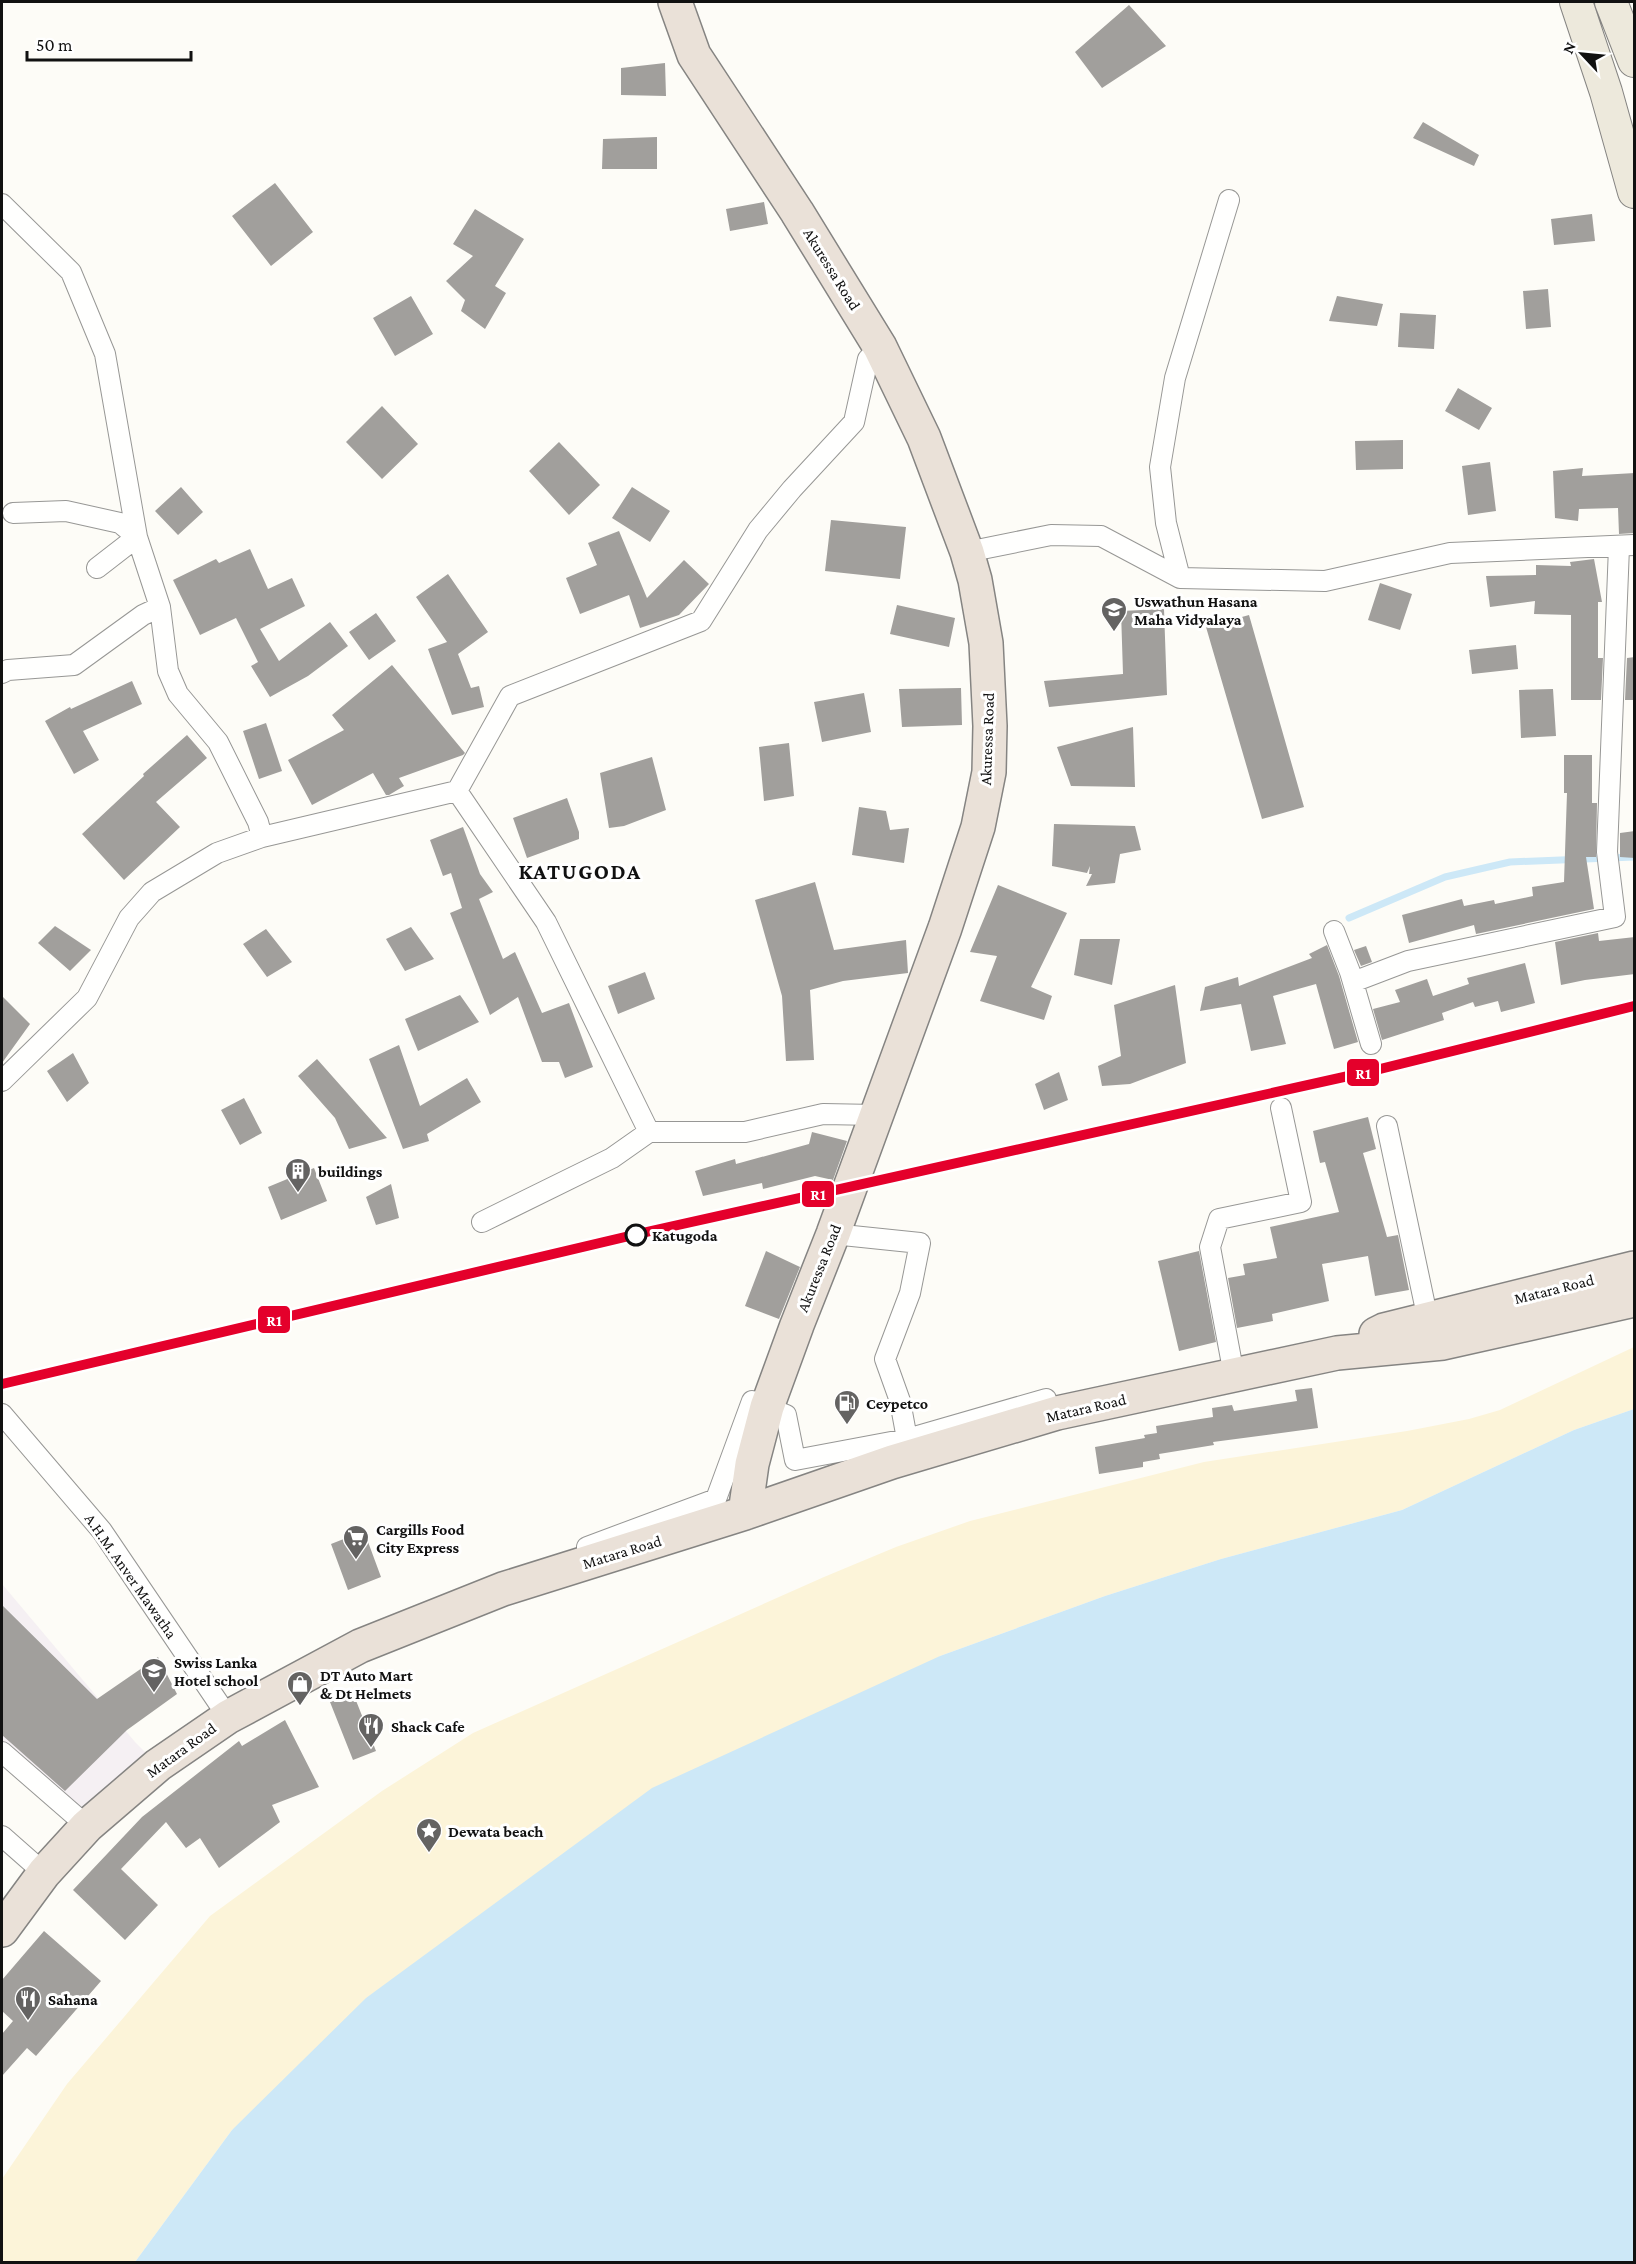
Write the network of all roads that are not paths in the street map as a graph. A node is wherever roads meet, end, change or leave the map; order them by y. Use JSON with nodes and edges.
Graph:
{"nodes":[{"id":1,"x":675,"y":2,"type":"edge"},
{"id":2,"x":1576,"y":2,"type":"edge"},
{"id":3,"x":1611,"y":2,"type":"edge"},
{"id":4,"x":1635,"y":61,"type":"edge"},
{"id":5,"x":1635,"y":192,"type":"edge"},
{"id":6,"x":1229,"y":200,"type":"dead end"},
{"id":7,"x":2,"y":204,"type":"edge"},
{"id":8,"x":880,"y":347,"type":"junction"},
{"id":9,"x":13,"y":513,"type":"dead end"},
{"id":10,"x":137,"y":537,"type":"junction"},
{"id":11,"x":1627,"y":546,"type":"edge"},
{"id":12,"x":968,"y":552,"type":"junction"},
{"id":13,"x":97,"y":568,"type":"dead end"},
{"id":14,"x":1180,"y":578,"type":"junction"},
{"id":15,"x":160,"y":607,"type":"junction"},
{"id":16,"x":2,"y":673,"type":"edge"},
{"id":17,"x":457,"y":791,"type":"junction"},
{"id":18,"x":262,"y":837,"type":"junction"},
{"id":19,"x":1335,"y":931,"type":"dead end"},
{"id":20,"x":1353,"y":982,"type":"junction"},
{"id":21,"x":1371,"y":1044,"type":"dead end"},
{"id":22,"x":2,"y":1081,"type":"edge"},
{"id":23,"x":1281,"y":1108,"type":"dead end"},
{"id":24,"x":876,"y":1115,"type":"junction"},
{"id":25,"x":1387,"y":1126,"type":"dead end"},
{"id":26,"x":649,"y":1132,"type":"junction"},
{"id":27,"x":482,"y":1222,"type":"dead end"},
{"id":28,"x":833,"y":1234,"type":"junction"},
{"id":29,"x":1635,"y":1268,"type":"edge"},
{"id":30,"x":1635,"y":1300,"type":"edge"},
{"id":31,"x":1428,"y":1320,"type":"junction"},
{"id":32,"x":1336,"y":1353,"type":"junction"},
{"id":33,"x":1234,"y":1375,"type":"junction"},
{"id":34,"x":767,"y":1407,"type":"junction"},
{"id":35,"x":2,"y":1414,"type":"edge"},
{"id":36,"x":907,"y":1439,"type":"junction"},
{"id":37,"x":745,"y":1513,"type":"junction"},
{"id":38,"x":503,"y":1588,"type":"junction"},
{"id":39,"x":228,"y":1717,"type":"junction"},
{"id":40,"x":2,"y":1752,"type":"edge"},
{"id":41,"x":87,"y":1826,"type":"junction"},
{"id":42,"x":2,"y":1836,"type":"edge"},
{"id":43,"x":44,"y":1873,"type":"junction"},
{"id":44,"x":2,"y":1930,"type":"edge"}],
"edges":[{"from":1,"to":8,"type":"highway","name":"Akuressa Road"},
{"from":2,"to":5,"type":"main road"},
{"from":3,"to":4,"type":"main road"},
{"from":6,"to":14,"type":"street"},
{"from":7,"to":10,"type":"street"},
{"from":8,"to":12,"type":"highway","name":"Akuressa Road"},
{"from":8,"to":17,"type":"street"},
{"from":9,"to":10,"type":"street"},
{"from":10,"to":13,"type":"street"},
{"from":10,"to":15,"type":"street"},
{"from":11,"to":14,"type":"street"},
{"from":11,"to":20,"type":"street"},
{"from":12,"to":14,"type":"street"},
{"from":12,"to":24,"type":"highway","name":"Akuressa Road"},
{"from":15,"to":16,"type":"street"},
{"from":15,"to":18,"type":"street"},
{"from":17,"to":18,"type":"street"},
{"from":17,"to":26,"type":"street"},
{"from":18,"to":22,"type":"street"},
{"from":19,"to":20,"type":"street"},
{"from":20,"to":21,"type":"street"},
{"from":23,"to":33,"type":"street"},
{"from":24,"to":26,"type":"street"},
{"from":24,"to":28,"type":"highway","name":"Akuressa Road"},
{"from":25,"to":31,"type":"street"},
{"from":26,"to":27,"type":"street"},
{"from":28,"to":34,"type":"highway","name":"Akuressa Road"},
{"from":28,"to":36,"type":"street"},
{"from":29,"to":31,"type":"highway","name":"Matara Road"},
{"from":30,"to":32,"type":"highway","name":"Matara Road"},
{"from":31,"to":32,"type":"highway","name":"Matara Road"},
{"from":32,"to":33,"type":"highway","name":"Matara Road"},
{"from":33,"to":36,"type":"street"},
{"from":33,"to":37,"type":"highway","name":"Matara Road"},
{"from":34,"to":36,"type":"street"},
{"from":34,"to":37,"type":"highway","name":"Akuressa Road"},
{"from":34,"to":38,"type":"street"},
{"from":35,"to":39,"type":"street","name":"A.H.M. Anver Mawatha"},
{"from":37,"to":38,"type":"highway","name":"Matara Road"},
{"from":38,"to":39,"type":"highway","name":"Matara Road"},
{"from":39,"to":41,"type":"highway","name":"Matara Road"},
{"from":40,"to":41,"type":"street"},
{"from":41,"to":43,"type":"highway","name":"Matara Road"},
{"from":42,"to":43,"type":"street"},
{"from":43,"to":44,"type":"highway","name":"Matara Road"}]}
